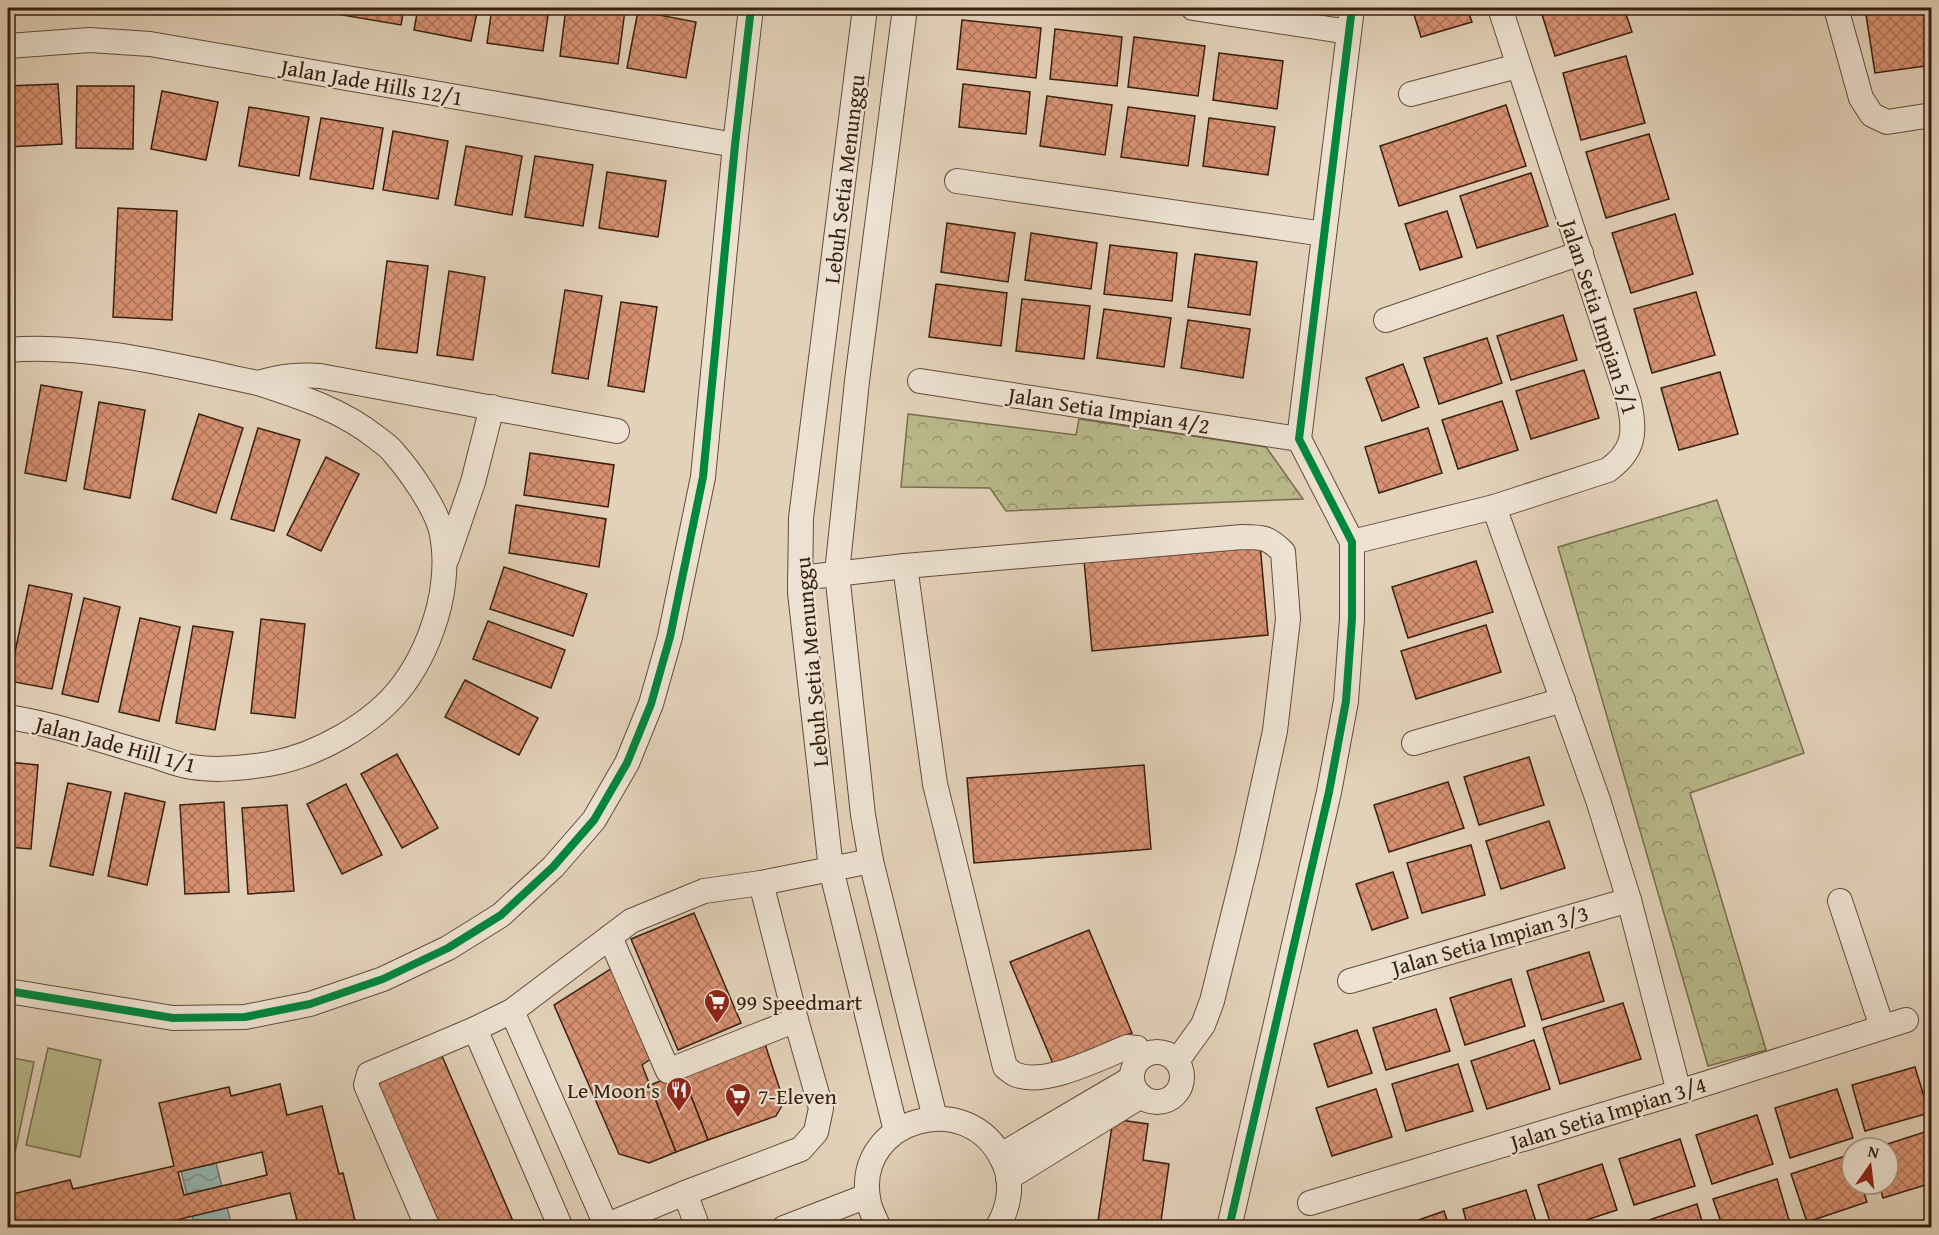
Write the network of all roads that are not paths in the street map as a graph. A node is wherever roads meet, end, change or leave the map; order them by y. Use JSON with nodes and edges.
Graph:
{"nodes":[{"id":1,"x":751,"y":8,"type":"edge"},
{"id":2,"x":865,"y":8,"type":"edge"},
{"id":3,"x":905,"y":8,"type":"edge"},
{"id":4,"x":1193,"y":8,"type":"edge"},
{"id":5,"x":1352,"y":8,"type":"edge"},
{"id":6,"x":1500,"y":8,"type":"edge"},
{"id":7,"x":1836,"y":8,"type":"edge"},
{"id":8,"x":1349,"y":32,"type":"junction"},
{"id":9,"x":8,"y":46,"type":"edge"},
{"id":10,"x":1518,"y":66,"type":"junction"},
{"id":11,"x":1411,"y":94,"type":"dead end"},
{"id":12,"x":1932,"y":115,"type":"edge"},
{"id":13,"x":735,"y":145,"type":"junction"},
{"id":14,"x":957,"y":181,"type":"dead end"},
{"id":15,"x":1324,"y":234,"type":"junction"},
{"id":16,"x":1581,"y":253,"type":"junction"},
{"id":17,"x":1386,"y":320,"type":"dead end"},
{"id":18,"x":8,"y":350,"type":"edge"},
{"id":19,"x":920,"y":381,"type":"dead end"},
{"id":20,"x":258,"y":383,"type":"junction"},
{"id":21,"x":492,"y":407,"type":"junction"},
{"id":22,"x":617,"y":431,"type":"dead end"},
{"id":23,"x":1299,"y":439,"type":"junction"},
{"id":24,"x":1494,"y":507,"type":"junction"},
{"id":25,"x":1352,"y":542,"type":"junction"},
{"id":26,"x":446,"y":560,"type":"junction"},
{"id":27,"x":905,"y":566,"type":"junction"},
{"id":28,"x":837,"y":573,"type":"junction"},
{"id":29,"x":800,"y":578,"type":"junction"},
{"id":30,"x":1563,"y":700,"type":"junction"},
{"id":31,"x":8,"y":717,"type":"edge"},
{"id":32,"x":1414,"y":743,"type":"dead end"},
{"id":33,"x":871,"y":861,"type":"junction"},
{"id":34,"x":831,"y":869,"type":"junction"},
{"id":35,"x":761,"y":883,"type":"junction"},
{"id":36,"x":1629,"y":900,"type":"junction"},
{"id":37,"x":1840,"y":901,"type":"dead end"},
{"id":38,"x":610,"y":937,"type":"junction"},
{"id":39,"x":1350,"y":981,"type":"dead end"},
{"id":40,"x":8,"y":991,"type":"edge"},
{"id":41,"x":512,"y":1011,"type":"junction"},
{"id":42,"x":796,"y":1020,"type":"junction"},
{"id":43,"x":1906,"y":1020,"type":"dead end"},
{"id":44,"x":1882,"y":1028,"type":"junction"},
{"id":45,"x":475,"y":1029,"type":"junction"},
{"id":46,"x":1142,"y":1056,"type":"junction"},
{"id":47,"x":1177,"y":1061,"type":"junction"},
{"id":48,"x":1137,"y":1087,"type":"junction"},
{"id":49,"x":1679,"y":1092,"type":"junction"},
{"id":50,"x":935,"y":1118,"type":"junction"},
{"id":51,"x":896,"y":1131,"type":"junction"},
{"id":52,"x":1001,"y":1155,"type":"junction"},
{"id":53,"x":1008,"y":1178,"type":"junction"},
{"id":54,"x":685,"y":1193,"type":"junction"},
{"id":55,"x":867,"y":1196,"type":"junction"},
{"id":56,"x":1310,"y":1203,"type":"dead end"},
{"id":57,"x":603,"y":1226,"type":"edge"},
{"id":58,"x":428,"y":1227,"type":"edge"},
{"id":59,"x":561,"y":1227,"type":"edge"},
{"id":60,"x":698,"y":1227,"type":"edge"},
{"id":61,"x":784,"y":1227,"type":"edge"},
{"id":62,"x":879,"y":1227,"type":"edge"},
{"id":63,"x":997,"y":1227,"type":"edge"},
{"id":64,"x":1229,"y":1227,"type":"edge"}],
"edges":[{"from":1,"to":13,"type":"street"},
{"from":2,"to":29,"type":"street","name":"Lebuh Setia Menunggu"},
{"from":3,"to":28,"type":"street","name":"Lebuh Setia Menunggu"},
{"from":4,"to":8,"type":"street"},
{"from":5,"to":8,"type":"street"},
{"from":6,"to":10,"type":"street","name":"Jalan Setia Impian 5/1"},
{"from":7,"to":12,"type":"street"},
{"from":8,"to":15,"type":"street"},
{"from":9,"to":13,"type":"street","name":"Jalan Jade Hills 12/1"},
{"from":10,"to":11,"type":"street"},
{"from":10,"to":16,"type":"street","name":"Jalan Setia Impian 5/1"},
{"from":13,"to":40,"type":"street"},
{"from":14,"to":15,"type":"street"},
{"from":15,"to":23,"type":"street"},
{"from":16,"to":17,"type":"street"},
{"from":16,"to":24,"type":"street","name":"Jalan Setia Impian 5/1"},
{"from":18,"to":20,"type":"street","name":"Jalan Jade Hill 1/1"},
{"from":19,"to":23,"type":"street","name":"Jalan Setia Impian 4/2"},
{"from":20,"to":21,"type":"street"},
{"from":20,"to":26,"type":"street","name":"Jalan Jade Hill 1/1"},
{"from":21,"to":22,"type":"street"},
{"from":21,"to":26,"type":"street"},
{"from":23,"to":25,"type":"street"},
{"from":24,"to":25,"type":"street","name":"Jalan Setia Impian 5/1"},
{"from":24,"to":30,"type":"street"},
{"from":25,"to":64,"type":"street"},
{"from":26,"to":31,"type":"street","name":"Jalan Jade Hill 1/1"},
{"from":27,"to":28,"type":"street"},
{"from":27,"to":46,"type":"street"},
{"from":27,"to":47,"type":"street"},
{"from":28,"to":29,"type":"street"},
{"from":28,"to":33,"type":"street","name":"Lebuh Setia Menunggu"},
{"from":29,"to":34,"type":"street","name":"Lebuh Setia Menunggu"},
{"from":30,"to":32,"type":"street"},
{"from":30,"to":36,"type":"street"},
{"from":33,"to":34,"type":"street"},
{"from":33,"to":50,"type":"street","name":"Lebuh Setia Menunggu"},
{"from":34,"to":35,"type":"street"},
{"from":34,"to":51,"type":"street","name":"Lebuh Setia Menunggu"},
{"from":35,"to":38,"type":"street"},
{"from":35,"to":42,"type":"street"},
{"from":36,"to":39,"type":"street","name":"Jalan Setia Impian 3/3"},
{"from":36,"to":49,"type":"street"},
{"from":37,"to":44,"type":"street"},
{"from":38,"to":41,"type":"street"},
{"from":38,"to":42,"type":"street"},
{"from":41,"to":45,"type":"street"},
{"from":41,"to":57,"type":"street"},
{"from":42,"to":54,"type":"street"},
{"from":43,"to":44,"type":"street","name":"Jalan Setia Impian 3/4"},
{"from":44,"to":49,"type":"street","name":"Jalan Setia Impian 3/4"},
{"from":45,"to":58,"type":"street"},
{"from":45,"to":59,"type":"street"},
{"from":46,"to":47,"type":"street"},
{"from":46,"to":48,"type":"street"},
{"from":47,"to":48,"type":"street"},
{"from":48,"to":52,"type":"street"},
{"from":48,"to":53,"type":"street"},
{"from":49,"to":56,"type":"street","name":"Jalan Setia Impian 3/4"},
{"from":50,"to":51,"type":"street"},
{"from":50,"to":52,"type":"street"},
{"from":51,"to":55,"type":"street"},
{"from":52,"to":53,"type":"street"},
{"from":53,"to":63,"type":"street"},
{"from":54,"to":57,"type":"street"},
{"from":54,"to":60,"type":"street"},
{"from":55,"to":61,"type":"street"},
{"from":55,"to":62,"type":"street"}]}
